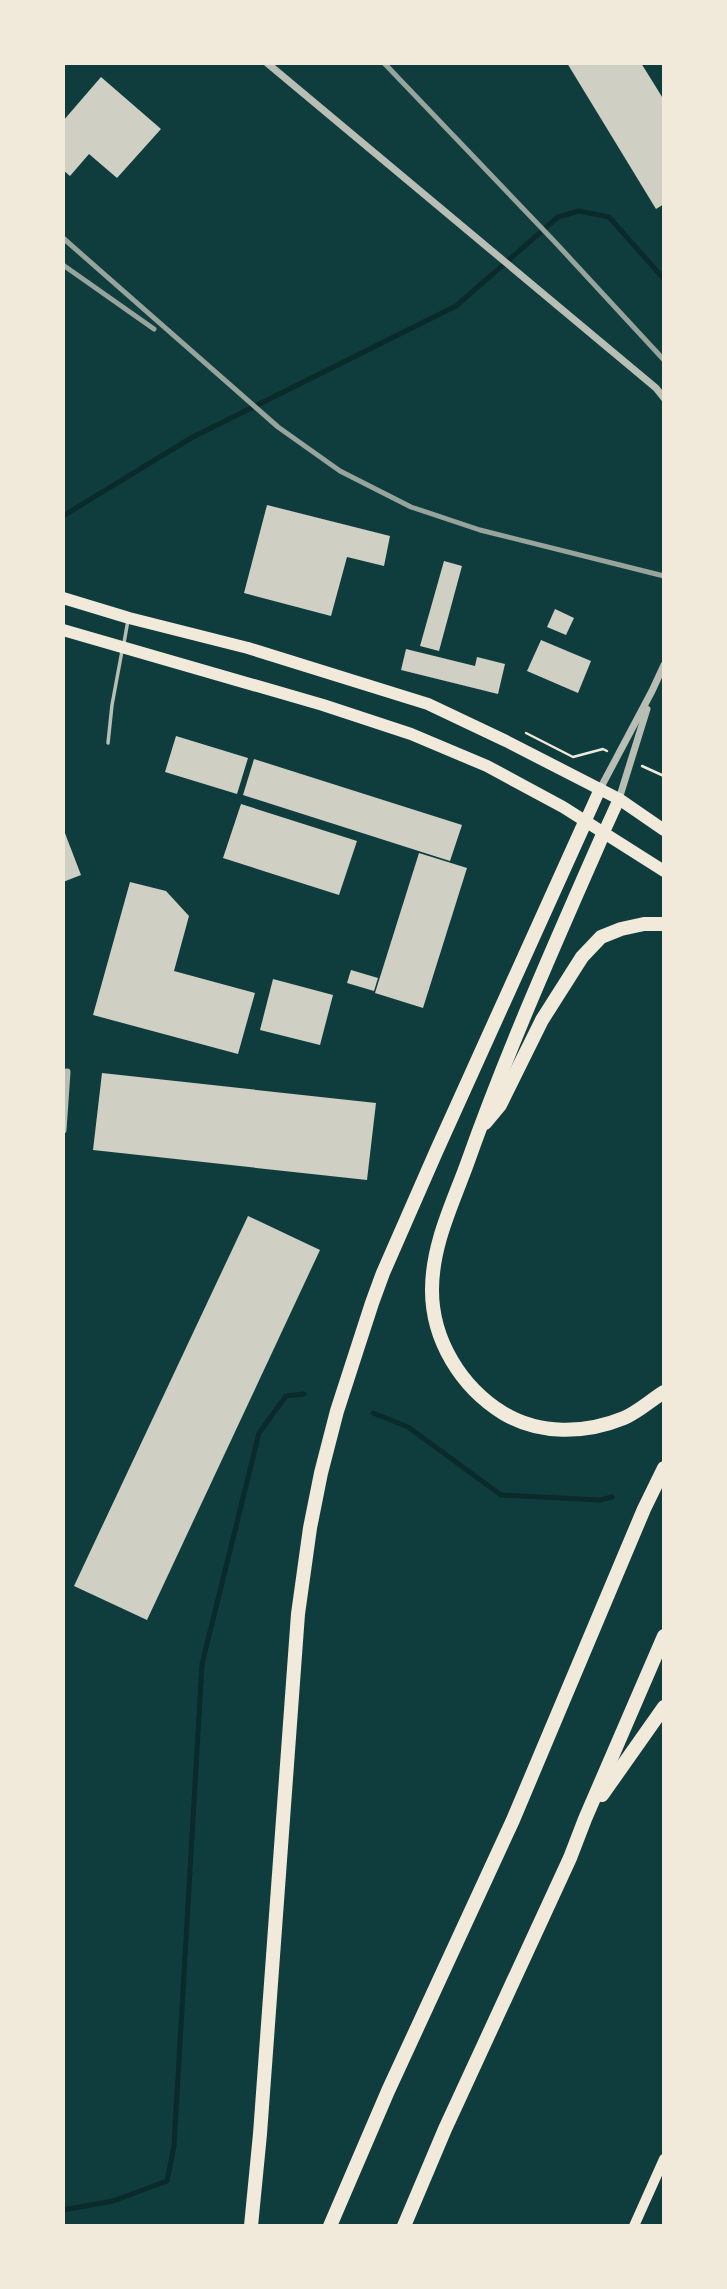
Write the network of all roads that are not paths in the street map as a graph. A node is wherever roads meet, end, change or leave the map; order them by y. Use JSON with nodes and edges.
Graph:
{"nodes":[{"id":1,"x":267,"y":63,"type":"edge"},
{"id":2,"x":664,"y":398,"type":"edge"},
{"id":3,"x":63,"y":598,"type":"edge"},
{"id":4,"x":129,"y":618,"type":"junction"},
{"id":5,"x":63,"y":630,"type":"edge"},
{"id":6,"x":123,"y":648,"type":"junction"},
{"id":7,"x":664,"y":665,"type":"edge"},
{"id":8,"x":652,"y":691,"type":"junction"},
{"id":9,"x":108,"y":743,"type":"dead end"},
{"id":10,"x":600,"y":789,"type":"junction"},
{"id":11,"x":619,"y":799,"type":"junction"},
{"id":12,"x":586,"y":821,"type":"junction"},
{"id":13,"x":664,"y":830,"type":"edge"},
{"id":14,"x":604,"y":832,"type":"junction"},
{"id":15,"x":664,"y":871,"type":"edge"},
{"id":16,"x":664,"y":925,"type":"edge"},
{"id":17,"x":67,"y":1072,"type":"dead end"},
{"id":18,"x":63,"y":1130,"type":"edge"},
{"id":19,"x":478,"y":1132,"type":"junction"},
{"id":20,"x":664,"y":1392,"type":"edge"},
{"id":21,"x":664,"y":1468,"type":"edge"},
{"id":22,"x":664,"y":1636,"type":"edge"},
{"id":23,"x":664,"y":1707,"type":"edge"},
{"id":24,"x":585,"y":1819,"type":"junction"},
{"id":25,"x":664,"y":2159,"type":"edge"},
{"id":26,"x":251,"y":2226,"type":"edge"},
{"id":27,"x":330,"y":2226,"type":"edge"},
{"id":28,"x":404,"y":2226,"type":"edge"},
{"id":29,"x":634,"y":2226,"type":"edge"}],
"edges":[{"from":1,"to":2,"type":"street"},
{"from":3,"to":4,"type":"main road"},
{"from":4,"to":6,"type":"lane"},
{"from":4,"to":10,"type":"main road"},
{"from":5,"to":6,"type":"main road"},
{"from":6,"to":9,"type":"lane"},
{"from":6,"to":12,"type":"main road"},
{"from":7,"to":8,"type":"street"},
{"from":8,"to":10,"type":"street"},
{"from":8,"to":11,"type":"street"},
{"from":10,"to":11,"type":"main road"},
{"from":10,"to":12,"type":"main road"},
{"from":11,"to":13,"type":"main road"},
{"from":11,"to":14,"type":"main road"},
{"from":12,"to":14,"type":"main road"},
{"from":12,"to":26,"type":"highway"},
{"from":14,"to":15,"type":"main road"},
{"from":14,"to":19,"type":"highway"},
{"from":16,"to":19,"type":"highway"},
{"from":17,"to":18,"type":"street"},
{"from":19,"to":20,"type":"highway"},
{"from":21,"to":27,"type":"highway"},
{"from":22,"to":24,"type":"highway"},
{"from":23,"to":24,"type":"highway"},
{"from":24,"to":28,"type":"highway"},
{"from":25,"to":29,"type":"main road"}]}
